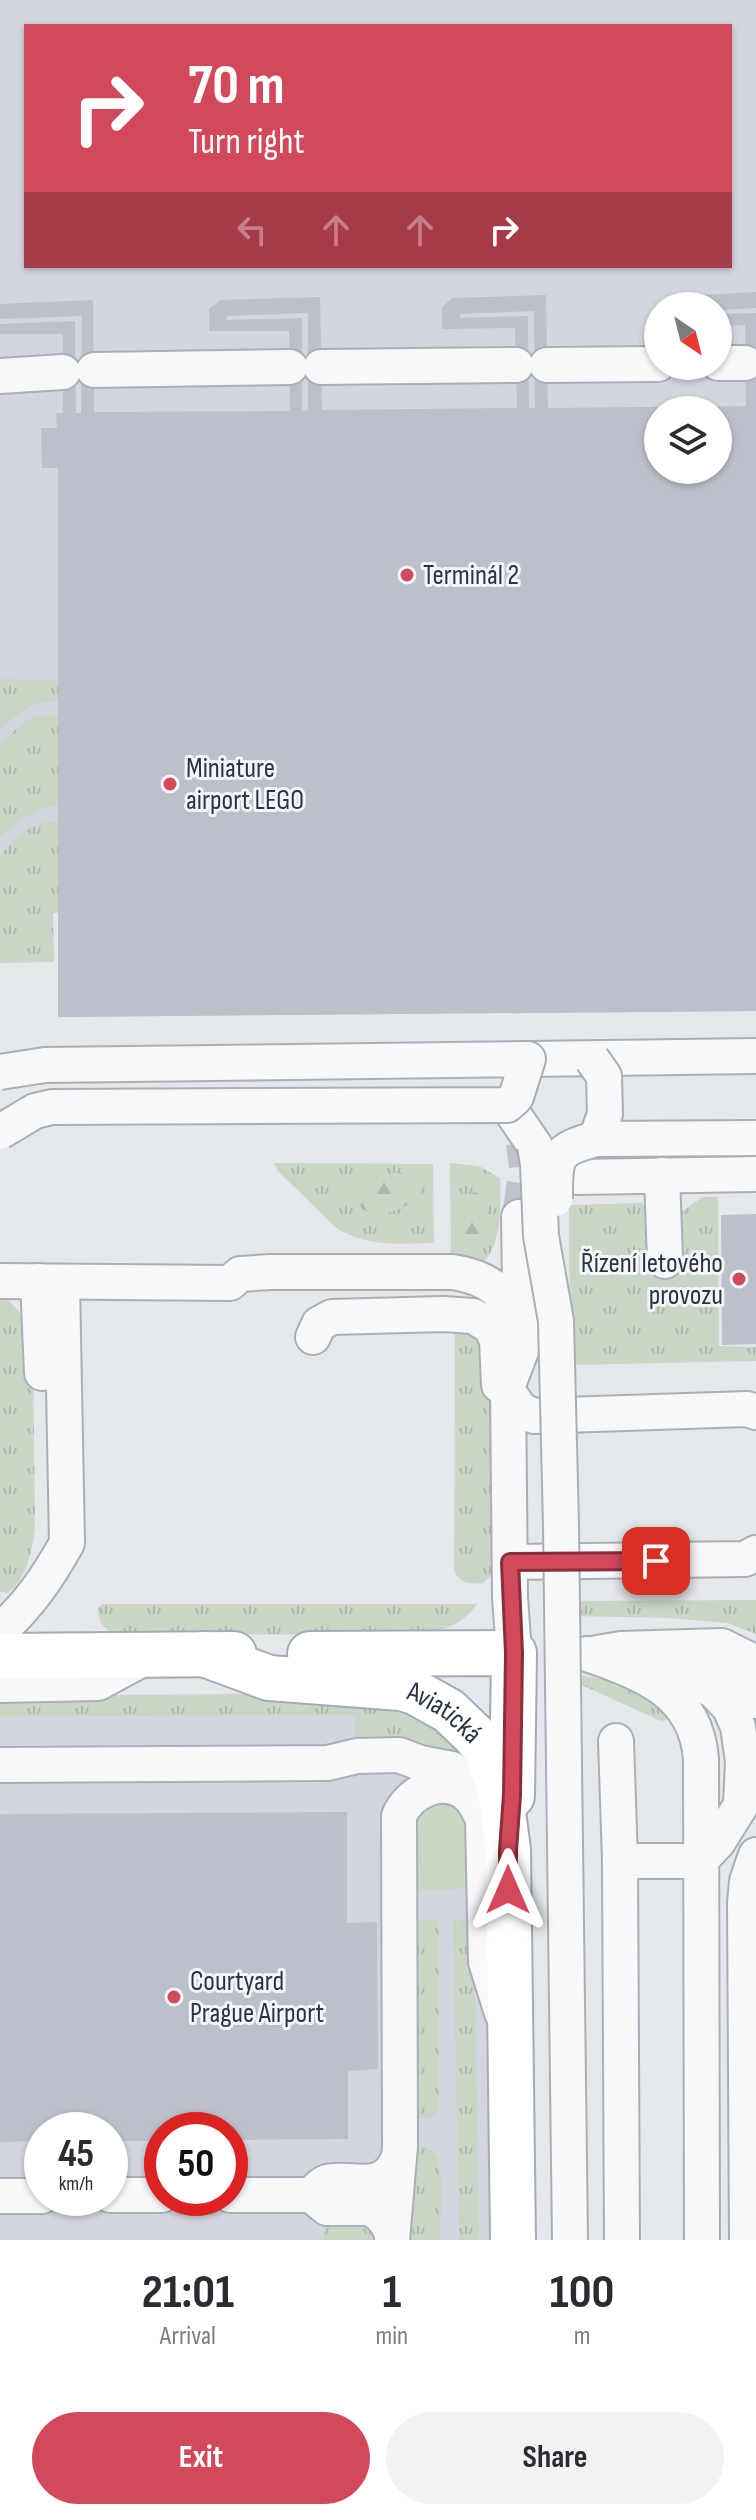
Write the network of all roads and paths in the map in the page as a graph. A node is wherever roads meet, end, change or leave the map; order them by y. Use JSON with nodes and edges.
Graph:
{"nodes":[{"id":1,"x":644,"y":364,"type":"edge"},
{"id":2,"x":0,"y":376,"type":"edge"},
{"id":3,"x":756,"y":1056,"type":"edge"},
{"id":4,"x":528,"y":1059,"type":"junction"},
{"id":5,"x":592,"y":1059,"type":"junction"},
{"id":6,"x":99,"y":1065,"type":"junction"},
{"id":7,"x":0,"y":1072,"type":"edge"},
{"id":8,"x":507,"y":1105,"type":"junction"},
{"id":9,"x":99,"y":1107,"type":"junction"},
{"id":10,"x":0,"y":1132,"type":"edge"},
{"id":11,"x":756,"y":1138,"type":"edge"},
{"id":12,"x":596,"y":1139,"type":"junction"},
{"id":13,"x":756,"y":1174,"type":"edge"},
{"id":14,"x":662,"y":1175,"type":"junction"},
{"id":15,"x":578,"y":1177,"type":"dead end"},
{"id":16,"x":519,"y":1217,"type":"tunnel mouth"},
{"id":17,"x":665,"y":1261,"type":"dead end"},
{"id":18,"x":0,"y":1281,"type":"edge"},
{"id":19,"x":62,"y":1282,"type":"junction"},
{"id":20,"x":556,"y":1321,"type":"junction"},
{"id":21,"x":505,"y":1328,"type":"junction"},
{"id":22,"x":313,"y":1337,"type":"dead end"},
{"id":23,"x":509,"y":1393,"type":"junction"},
{"id":24,"x":756,"y":1412,"type":"edge"},
{"id":25,"x":509,"y":1434,"type":"junction"},
{"id":26,"x":756,"y":1553,"type":"edge"},
{"id":27,"x":510,"y":1562,"type":"junction"},
{"id":28,"x":47,"y":1579,"type":"junction"},
{"id":29,"x":0,"y":1631,"type":"edge"},
{"id":30,"x":514,"y":1653,"type":"junction"},
{"id":31,"x":204,"y":1654,"type":"junction"},
{"id":32,"x":150,"y":1655,"type":"junction"},
{"id":33,"x":0,"y":1656,"type":"edge"},
{"id":34,"x":660,"y":1660,"type":"junction"},
{"id":35,"x":756,"y":1663,"type":"edge"},
{"id":36,"x":623,"y":1667,"type":"junction"},
{"id":37,"x":0,"y":1685,"type":"edge"},
{"id":38,"x":756,"y":1701,"type":"edge"},
{"id":39,"x":616,"y":1741,"type":"dead end"},
{"id":40,"x":0,"y":1765,"type":"edge"},
{"id":41,"x":496,"y":1835,"type":"junction"},
{"id":42,"x":709,"y":1852,"type":"junction"},
{"id":43,"x":756,"y":1855,"type":"edge"},
{"id":44,"x":620,"y":1861,"type":"junction"},
{"id":45,"x":398,"y":2159,"type":"junction"},
{"id":46,"x":511,"y":2179,"type":"junction"},
{"id":47,"x":248,"y":2195,"type":"edge"},
{"id":48,"x":311,"y":2195,"type":"junction"},
{"id":49,"x":0,"y":2196,"type":"edge"},
{"id":50,"x":24,"y":2196,"type":"edge"},
{"id":51,"x":392,"y":2236,"type":"edge"},
{"id":52,"x":495,"y":2240,"type":"edge"},
{"id":53,"x":513,"y":2240,"type":"edge"},
{"id":54,"x":570,"y":2240,"type":"edge"},
{"id":55,"x":622,"y":2240,"type":"edge"},
{"id":56,"x":702,"y":2240,"type":"edge"},
{"id":57,"x":747,"y":2240,"type":"edge"}],
"edges":[{"from":1,"to":2,"type":"lane"},
{"from":3,"to":5,"type":"lane"},
{"from":4,"to":5,"type":"lane"},
{"from":4,"to":6,"type":"lane","bridge":true},
{"from":4,"to":8,"type":"lane","bridge":true},
{"from":5,"to":12,"type":"lane","bridge":true},
{"from":6,"to":7,"type":"lane","bridge":true},
{"from":6,"to":9,"type":"lane"},
{"from":8,"to":9,"type":"lane","bridge":true},
{"from":8,"to":20,"type":"lane","bridge":true},
{"from":9,"to":10,"type":"lane","bridge":true},
{"from":11,"to":12,"type":"lane","bridge":true},
{"from":12,"to":20,"type":"lane","bridge":true},
{"from":13,"to":14,"type":"lane"},
{"from":14,"to":15,"type":"lane"},
{"from":14,"to":17,"type":"lane"},
{"from":16,"to":21,"type":"lane"},
{"from":18,"to":19,"type":"lane"},
{"from":19,"to":21,"type":"lane"},
{"from":19,"to":28,"type":"lane"},
{"from":19,"to":28,"type":"lane"},
{"from":20,"to":54,"type":"lane","bridge":true},
{"from":21,"to":22,"type":"lane"},
{"from":21,"to":23,"type":"lane"},
{"from":21,"to":25,"type":"lane"},
{"from":23,"to":24,"type":"lane"},
{"from":23,"to":25,"type":"lane"},
{"from":25,"to":27,"type":"lane"},
{"from":26,"to":27,"type":"lane"},
{"from":27,"to":30,"type":"lane"},
{"from":28,"to":29,"type":"lane"},
{"from":30,"to":31,"type":"main road"},
{"from":30,"to":41,"type":"main road"},
{"from":31,"to":32,"type":"main road","name":"Aviatická"},
{"from":31,"to":41,"type":"main road","name":"Aviatická"},
{"from":32,"to":33,"type":"main road","name":"Aviatická"},
{"from":32,"to":37,"type":"lane"},
{"from":34,"to":35,"type":"lane"},
{"from":34,"to":36,"type":"lane"},
{"from":34,"to":36,"type":"lane"},
{"from":34,"to":38,"type":"lane"},
{"from":34,"to":42,"type":"lane"},
{"from":36,"to":42,"type":"lane"},
{"from":39,"to":44,"type":"lane"},
{"from":40,"to":41,"type":"lane"},
{"from":41,"to":45,"type":"lane"},
{"from":41,"to":46,"type":"main road","name":"Aviatická"},
{"from":42,"to":44,"type":"lane"},
{"from":42,"to":56,"type":"lane"},
{"from":43,"to":57,"type":"lane"},
{"from":44,"to":55,"type":"lane"},
{"from":45,"to":48,"type":"lane"},
{"from":45,"to":51,"type":"lane"},
{"from":46,"to":52,"type":"lane"},
{"from":46,"to":53,"type":"main road","name":"Aviatická"},
{"from":47,"to":48,"type":"lane"},
{"from":48,"to":51,"type":"lane"},
{"from":49,"to":50,"type":"lane"}]}
